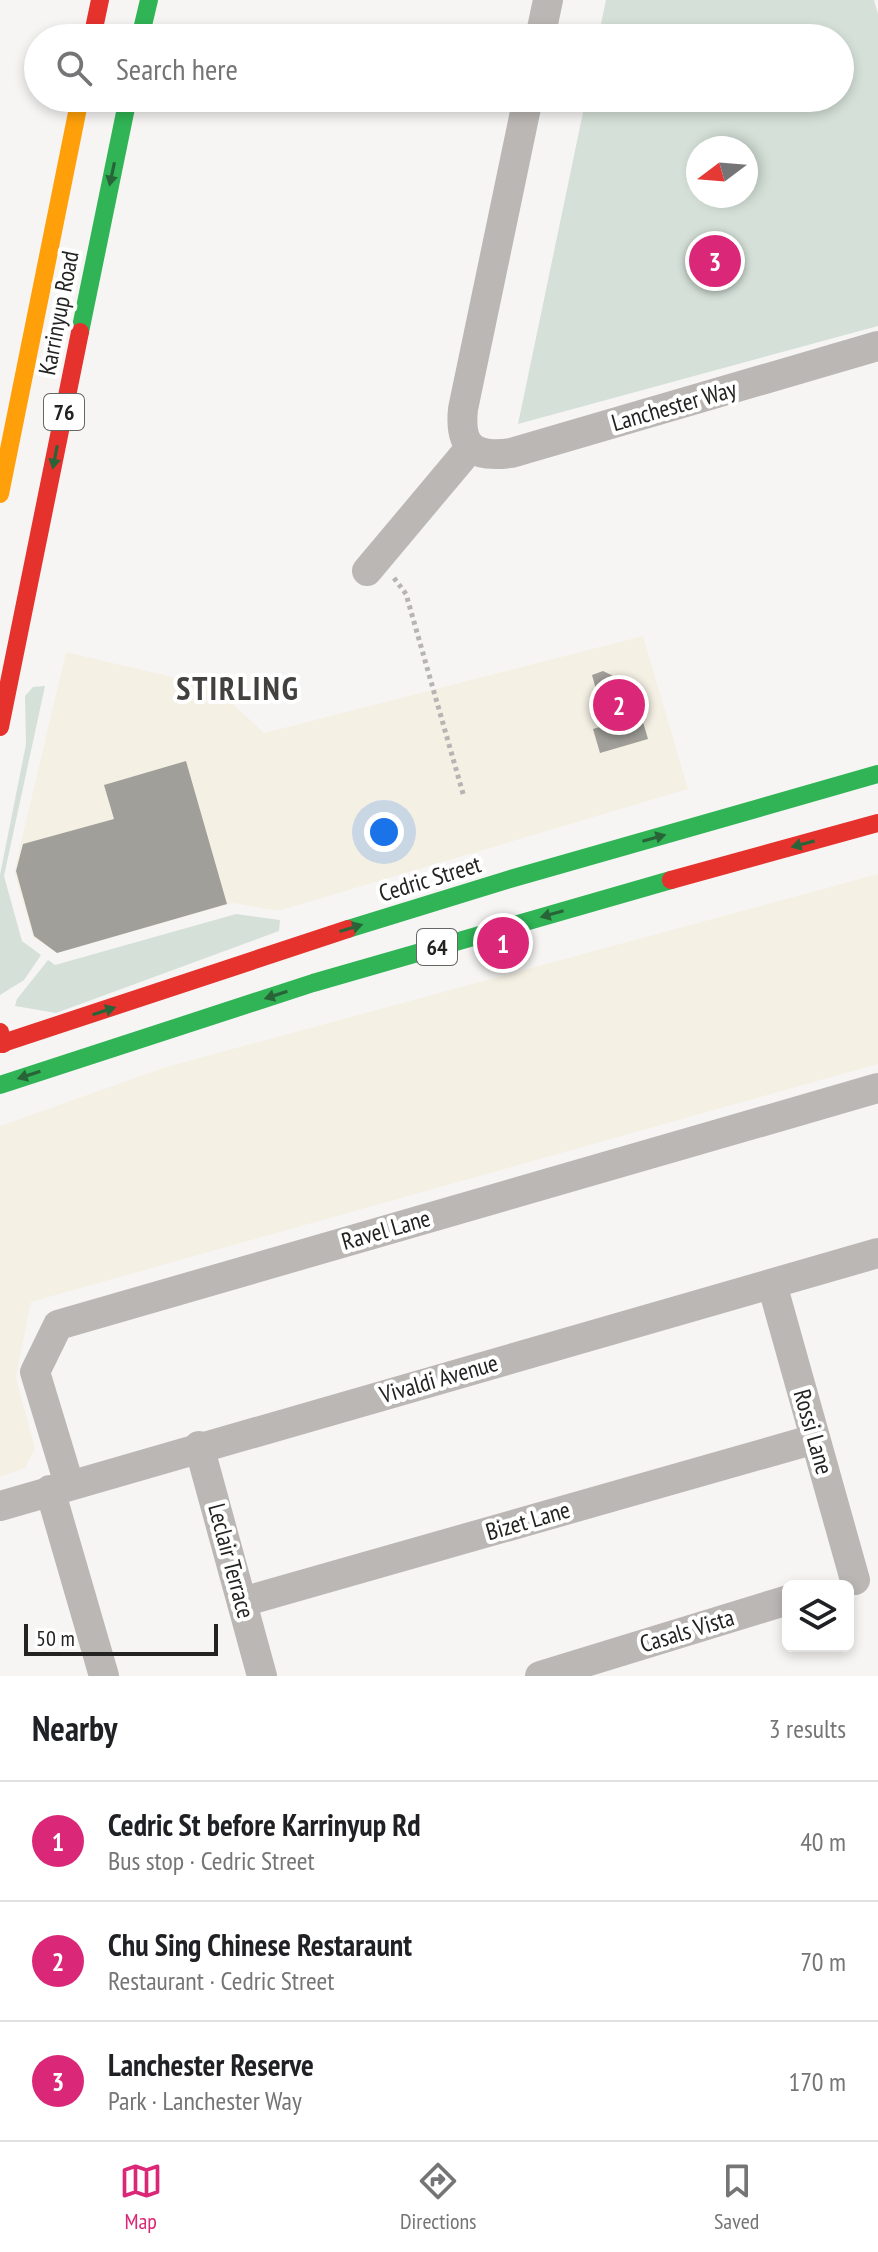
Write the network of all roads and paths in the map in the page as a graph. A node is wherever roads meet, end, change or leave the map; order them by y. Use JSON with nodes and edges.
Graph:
{"nodes":[{"id":1,"x":100,"y":0,"type":"edge"},
{"id":2,"x":149,"y":0,"type":"edge"},
{"id":3,"x":548,"y":0,"type":"edge"},
{"id":4,"x":95,"y":24,"type":"edge"},
{"id":5,"x":143,"y":24,"type":"edge"},
{"id":6,"x":543,"y":24,"type":"edge"},
{"id":7,"x":77,"y":112,"type":"edge"},
{"id":8,"x":125,"y":112,"type":"edge"},
{"id":9,"x":525,"y":112,"type":"edge"},
{"id":10,"x":878,"y":346,"type":"edge"},
{"id":11,"x":471,"y":447,"type":"junction"},
{"id":12,"x":0,"y":494,"type":"edge"},
{"id":13,"x":373,"y":564,"type":"joint"},
{"id":14,"x":0,"y":727,"type":"edge"},
{"id":15,"x":878,"y":774,"type":"edge"},
{"id":16,"x":464,"y":797,"type":"dead end"},
{"id":17,"x":878,"y":823,"type":"edge"},
{"id":18,"x":621,"y":870,"type":"junction"},
{"id":19,"x":307,"y":964,"type":"junction"},
{"id":20,"x":1,"y":1040,"type":"edge"},
{"id":21,"x":0,"y":1085,"type":"edge"},
{"id":22,"x":878,"y":1088,"type":"edge"},
{"id":23,"x":878,"y":1253,"type":"edge"},
{"id":24,"x":772,"y":1284,"type":"junction"},
{"id":25,"x":815,"y":1439,"type":"junction"},
{"id":26,"x":199,"y":1446,"type":"junction"},
{"id":27,"x":60,"y":1487,"type":"junction"},
{"id":28,"x":0,"y":1506,"type":"edge"},
{"id":29,"x":856,"y":1580,"type":"edge"},
{"id":30,"x":242,"y":1602,"type":"junction"},
{"id":31,"x":782,"y":1602,"type":"edge"},
{"id":32,"x":104,"y":1676,"type":"edge"},
{"id":33,"x":262,"y":1676,"type":"edge"},
{"id":34,"x":540,"y":1676,"type":"edge"}],
"edges":[{"from":1,"to":4,"type":"main road"},
{"from":2,"to":5,"type":"main road"},
{"from":3,"to":6,"type":"street"},
{"from":7,"to":12,"type":"main road","name":"Karrinyup Road","number":"76"},
{"from":8,"to":14,"type":"main road","name":"Karrinyup Road","number":"76","one_way":true},
{"from":9,"to":11,"type":"street"},
{"from":10,"to":11,"type":"street","name":"Lanchester Way"},
{"from":11,"to":13,"type":"street"},
{"from":13,"to":16,"type":"path"},
{"from":18,"to":15,"type":"main road","name":"Cedric Street","number":"64","one_way":true},
{"from":17,"to":18,"type":"main road","name":"Cedric Street","number":"64","one_way":true},
{"from":18,"to":19,"type":"main road","name":"Cedric Street","number":"64","one_way":true},
{"from":19,"to":18,"type":"main road","name":"Cedric Street","number":"64","one_way":true},
{"from":20,"to":19,"type":"main road","name":"Cedric Street","number":"64","one_way":true},
{"from":19,"to":21,"type":"main road","name":"Cedric Street","number":"64","one_way":true},
{"from":22,"to":27,"type":"street","name":"Ravel Lane"},
{"from":23,"to":24,"type":"street","name":"Vivaldi Avenue"},
{"from":24,"to":25,"type":"street","name":"Rossi Lane"},
{"from":24,"to":26,"type":"street","name":"Vivaldi Avenue"},
{"from":25,"to":29,"type":"street","name":"Rossi Lane"},
{"from":25,"to":30,"type":"street","name":"Bizet Lane"},
{"from":26,"to":27,"type":"street","name":"Vivaldi Avenue"},
{"from":26,"to":30,"type":"street","name":"Leclair Terrace"},
{"from":27,"to":28,"type":"street","name":"Vivaldi Avenue"},
{"from":27,"to":32,"type":"street","name":"Ravel Lane"},
{"from":30,"to":33,"type":"street","name":"Leclair Terrace"},
{"from":31,"to":34,"type":"street","name":"Casals Vista"}]}
